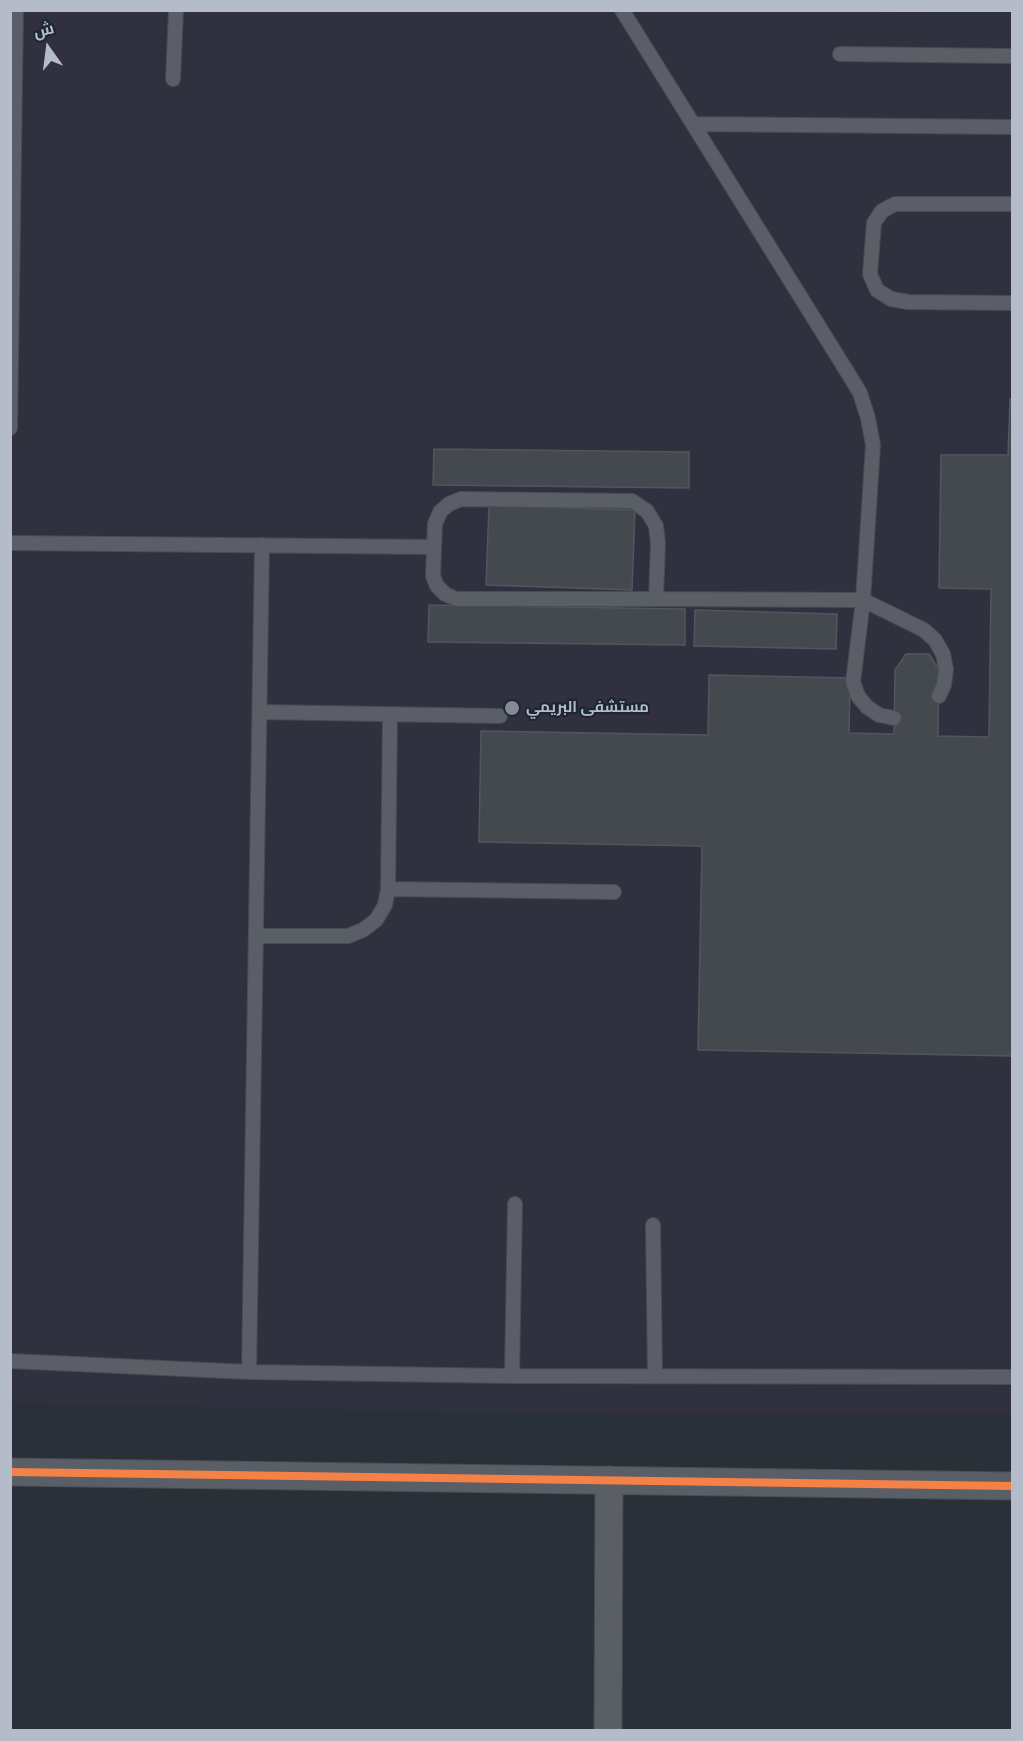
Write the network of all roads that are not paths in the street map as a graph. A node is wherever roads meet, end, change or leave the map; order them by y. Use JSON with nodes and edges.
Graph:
{"nodes":[{"id":1,"x":16,"y":10,"type":"edge"},
{"id":2,"x":176,"y":10,"type":"edge"},
{"id":3,"x":622,"y":10,"type":"edge"},
{"id":4,"x":840,"y":54,"type":"dead end"},
{"id":5,"x":1012,"y":56,"type":"edge"},
{"id":6,"x":173,"y":79,"type":"dead end"},
{"id":7,"x":693,"y":124,"type":"junction"},
{"id":8,"x":1012,"y":128,"type":"edge"},
{"id":9,"x":1012,"y":204,"type":"edge"},
{"id":10,"x":1012,"y":303,"type":"edge"},
{"id":11,"x":10,"y":428,"type":"edge"},
{"id":12,"x":10,"y":543,"type":"edge"},
{"id":13,"x":262,"y":545,"type":"junction"},
{"id":14,"x":433,"y":547,"type":"junction"},
{"id":15,"x":656,"y":599,"type":"junction"},
{"id":16,"x":863,"y":600,"type":"junction"},
{"id":17,"x":939,"y":696,"type":"dead end"},
{"id":18,"x":260,"y":712,"type":"junction"},
{"id":19,"x":390,"y":715,"type":"junction"},
{"id":20,"x":500,"y":716,"type":"dead end"},
{"id":21,"x":894,"y":718,"type":"dead end"},
{"id":22,"x":388,"y":889,"type":"junction"},
{"id":23,"x":614,"y":892,"type":"dead end"},
{"id":24,"x":256,"y":936,"type":"junction"},
{"id":25,"x":516,"y":1204,"type":"dead end"},
{"id":26,"x":653,"y":1225,"type":"dead end"},
{"id":27,"x":10,"y":1361,"type":"edge"},
{"id":28,"x":249,"y":1372,"type":"junction"},
{"id":29,"x":655,"y":1375,"type":"junction"},
{"id":30,"x":512,"y":1376,"type":"junction"},
{"id":31,"x":1012,"y":1377,"type":"edge"},
{"id":32,"x":10,"y":1472,"type":"edge"},
{"id":33,"x":609,"y":1480,"type":"junction"},
{"id":34,"x":1012,"y":1486,"type":"edge"},
{"id":35,"x":608,"y":1731,"type":"edge"}],
"edges":[{"from":1,"to":11,"type":"lane"},
{"from":2,"to":6,"type":"lane"},
{"from":3,"to":7,"type":"lane"},
{"from":4,"to":5,"type":"lane"},
{"from":7,"to":8,"type":"lane"},
{"from":7,"to":16,"type":"lane"},
{"from":9,"to":10,"type":"lane"},
{"from":12,"to":13,"type":"lane"},
{"from":13,"to":14,"type":"lane"},
{"from":13,"to":18,"type":"lane"},
{"from":14,"to":15,"type":"lane"},
{"from":14,"to":15,"type":"lane"},
{"from":15,"to":16,"type":"lane"},
{"from":16,"to":17,"type":"lane"},
{"from":16,"to":21,"type":"lane"},
{"from":18,"to":19,"type":"lane"},
{"from":18,"to":24,"type":"lane"},
{"from":19,"to":20,"type":"lane"},
{"from":19,"to":22,"type":"lane"},
{"from":22,"to":23,"type":"lane"},
{"from":22,"to":24,"type":"lane"},
{"from":24,"to":28,"type":"lane"},
{"from":25,"to":30,"type":"lane"},
{"from":26,"to":29,"type":"lane"},
{"from":27,"to":28,"type":"lane"},
{"from":28,"to":30,"type":"lane"},
{"from":29,"to":30,"type":"lane"},
{"from":29,"to":31,"type":"lane"},
{"from":32,"to":33,"type":"street"},
{"from":33,"to":34,"type":"street"},
{"from":33,"to":35,"type":"street"}]}
